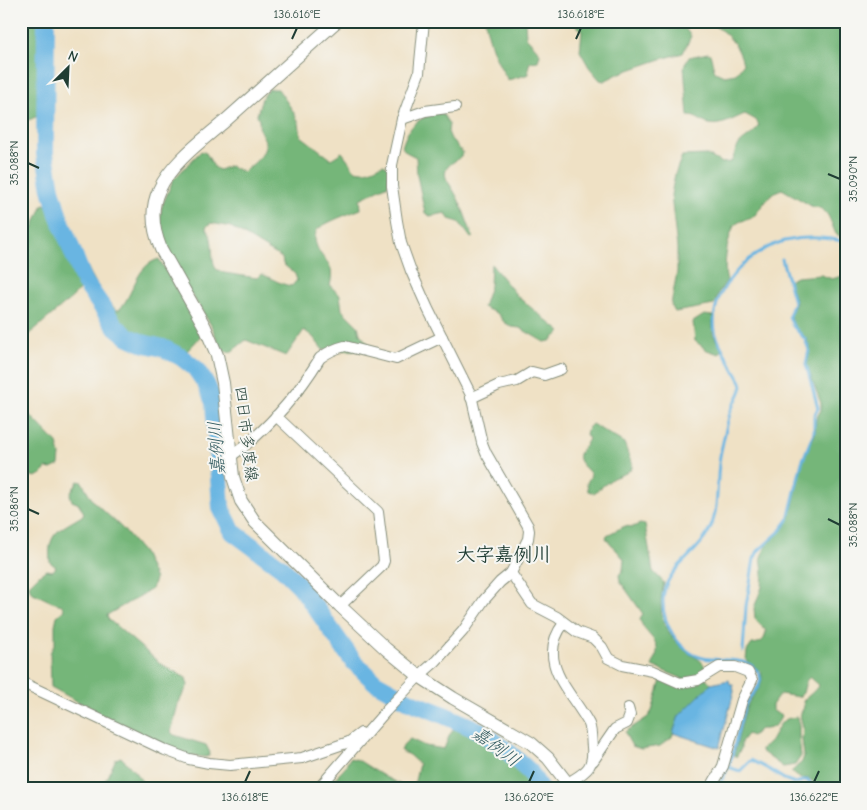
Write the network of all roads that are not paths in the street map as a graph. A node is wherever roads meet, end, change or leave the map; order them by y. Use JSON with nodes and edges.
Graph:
{"nodes":[{"id":1,"x":337,"y":21,"type":"edge"},
{"id":2,"x":424,"y":21,"type":"edge"},
{"id":3,"x":454,"y":107,"type":"dead end"},
{"id":4,"x":402,"y":119,"type":"junction"},
{"id":5,"x":442,"y":337,"type":"junction"},
{"id":6,"x":561,"y":369,"type":"dead end"},
{"id":7,"x":471,"y":398,"type":"junction"},
{"id":8,"x":276,"y":416,"type":"junction"},
{"id":9,"x":230,"y":457,"type":"junction"},
{"id":10,"x":511,"y":573,"type":"junction"},
{"id":11,"x":340,"y":606,"type":"junction"},
{"id":12,"x":564,"y":623,"type":"junction"},
{"id":13,"x":418,"y":676,"type":"junction"},
{"id":14,"x":21,"y":682,"type":"edge"},
{"id":15,"x":628,"y":708,"type":"dead end"},
{"id":16,"x":374,"y":724,"type":"junction"},
{"id":17,"x":593,"y":760,"type":"junction"},
{"id":18,"x":570,"y":786,"type":"edge"},
{"id":19,"x":318,"y":789,"type":"edge"},
{"id":20,"x":710,"y":789,"type":"edge"}],
"edges":[{"from":1,"to":9,"type":"main road","name":"四日市多度線"},
{"from":2,"to":4,"type":"street"},
{"from":3,"to":4,"type":"street"},
{"from":4,"to":5,"type":"street"},
{"from":5,"to":7,"type":"street"},
{"from":5,"to":8,"type":"street"},
{"from":6,"to":7,"type":"street"},
{"from":7,"to":10,"type":"street"},
{"from":8,"to":9,"type":"street"},
{"from":8,"to":11,"type":"street"},
{"from":9,"to":11,"type":"main road","name":"四日市多度線"},
{"from":10,"to":12,"type":"street"},
{"from":10,"to":13,"type":"street"},
{"from":11,"to":13,"type":"main road","name":"四日市多度線"},
{"from":12,"to":17,"type":"street"},
{"from":12,"to":20,"type":"street"},
{"from":13,"to":16,"type":"street"},
{"from":13,"to":18,"type":"main road","name":"四日市多度線"},
{"from":14,"to":16,"type":"street"},
{"from":15,"to":17,"type":"street"},
{"from":16,"to":19,"type":"street"},
{"from":17,"to":18,"type":"street"}]}
